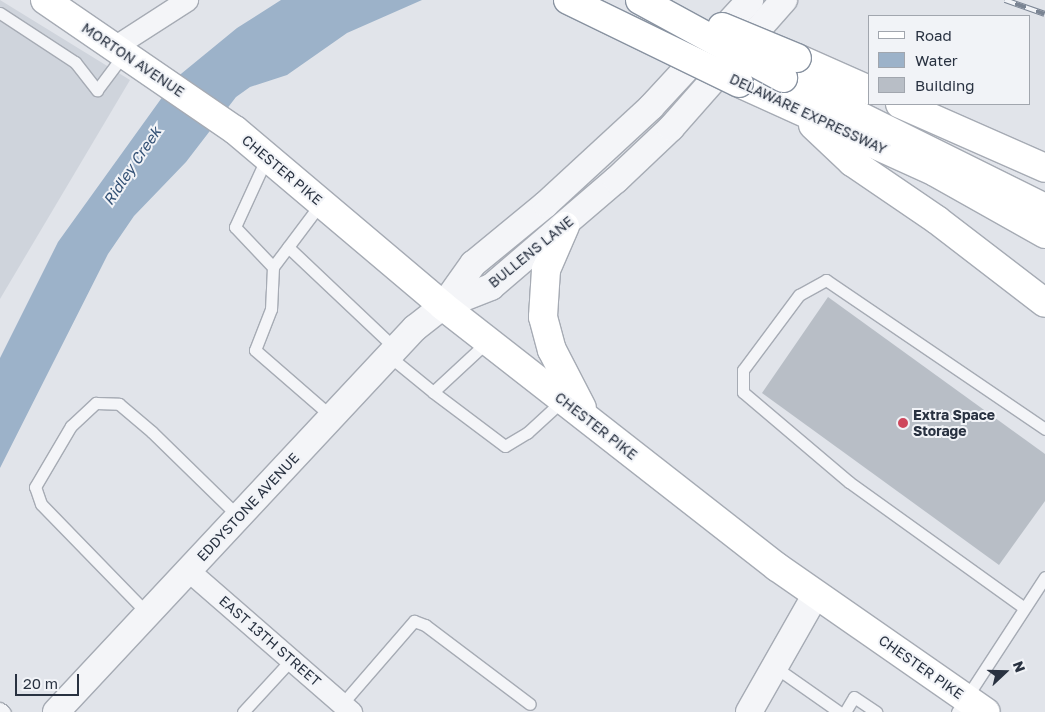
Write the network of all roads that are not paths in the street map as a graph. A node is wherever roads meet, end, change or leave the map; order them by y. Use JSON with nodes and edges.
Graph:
{"nodes":[{"id":1,"x":45,"y":0,"type":"edge"},
{"id":2,"x":187,"y":0,"type":"edge"},
{"id":3,"x":568,"y":0,"type":"edge"},
{"id":4,"x":640,"y":0,"type":"edge"},
{"id":5,"x":656,"y":0,"type":"edge"},
{"id":6,"x":750,"y":0,"type":"edge"},
{"id":7,"x":784,"y":0,"type":"edge"},
{"id":8,"x":0,"y":13,"type":"edge"},
{"id":9,"x":120,"y":50,"type":"junction"},
{"id":10,"x":784,"y":78,"type":"junction"},
{"id":11,"x":868,"y":90,"type":"edge"},
{"id":12,"x":902,"y":105,"type":"edge"},
{"id":13,"x":799,"y":111,"type":"junction"},
{"id":14,"x":222,"y":120,"type":"joint"},
{"id":15,"x":267,"y":157,"type":"junction"},
{"id":16,"x":1045,"y":168,"type":"edge"},
{"id":17,"x":321,"y":202,"type":"junction"},
{"id":18,"x":1045,"y":208,"type":"edge"},
{"id":19,"x":565,"y":226,"type":"junction"},
{"id":20,"x":1045,"y":234,"type":"edge"},
{"id":21,"x":288,"y":247,"type":"junction"},
{"id":22,"x":273,"y":267,"type":"junction"},
{"id":23,"x":1045,"y":303,"type":"edge"},
{"id":24,"x":443,"y":306,"type":"junction"},
{"id":25,"x":488,"y":341,"type":"junction"},
{"id":26,"x":392,"y":353,"type":"junction"},
{"id":27,"x":433,"y":392,"type":"junction"},
{"id":28,"x":563,"y":400,"type":"junction"},
{"id":29,"x":332,"y":417,"type":"junction"},
{"id":30,"x":589,"y":420,"type":"junction"},
{"id":31,"x":1045,"y":429,"type":"edge"},
{"id":32,"x":239,"y":517,"type":"junction"},
{"id":33,"x":189,"y":571,"type":"junction"},
{"id":34,"x":1045,"y":577,"type":"edge"},
{"id":35,"x":816,"y":594,"type":"junction"},
{"id":36,"x":1023,"y":607,"type":"junction"},
{"id":37,"x":148,"y":614,"type":"junction"},
{"id":38,"x":291,"y":660,"type":"junction"},
{"id":39,"x":775,"y":667,"type":"junction"},
{"id":40,"x":530,"y":704,"type":"dead end"},
{"id":41,"x":0,"y":708,"type":"edge"},
{"id":42,"x":347,"y":708,"type":"edge"},
{"id":43,"x":970,"y":708,"type":"edge"},
{"id":44,"x":5,"y":712,"type":"edge"},
{"id":45,"x":56,"y":712,"type":"edge"},
{"id":46,"x":243,"y":712,"type":"edge"},
{"id":47,"x":749,"y":712,"type":"edge"},
{"id":48,"x":839,"y":712,"type":"edge"},
{"id":49,"x":845,"y":712,"type":"edge"},
{"id":50,"x":876,"y":712,"type":"edge"}],
"edges":[{"from":1,"to":9,"type":"main road","name":"MORTON AVENUE"},
{"from":2,"to":9,"type":"street"},
{"from":3,"to":10,"type":"main road","name":"DELAWARE EXPRESSWAY","bridge":true},
{"from":4,"to":10,"type":"main road","name":"DELAWARE EXPRESSWAY","bridge":true},
{"from":5,"to":10,"type":"main road","bridge":true},
{"from":6,"to":24,"type":"street","name":"BULLENS LANE"},
{"from":7,"to":19,"type":"street","name":"BULLENS LANE"},
{"from":8,"to":9,"type":"lane"},
{"from":9,"to":14,"type":"main road","name":"MORTON AVENUE"},
{"from":10,"to":11,"type":"main road"},
{"from":10,"to":13,"type":"main road","name":"DELAWARE EXPRESSWAY"},
{"from":10,"to":18,"type":"main road","name":"DELAWARE EXPRESSWAY"},
{"from":12,"to":16,"type":"main road"},
{"from":13,"to":20,"type":"main road","name":"DELAWARE EXPRESSWAY"},
{"from":13,"to":23,"type":"main road"},
{"from":14,"to":15,"type":"main road","name":"CHESTER PIKE"},
{"from":15,"to":17,"type":"main road","name":"CHESTER PIKE"},
{"from":15,"to":22,"type":"lane"},
{"from":17,"to":21,"type":"lane"},
{"from":17,"to":24,"type":"main road","name":"CHESTER PIKE"},
{"from":19,"to":24,"type":"street","name":"BULLENS LANE"},
{"from":19,"to":30,"type":"main road"},
{"from":21,"to":22,"type":"lane"},
{"from":21,"to":26,"type":"lane"},
{"from":22,"to":29,"type":"lane"},
{"from":24,"to":25,"type":"main road","name":"CHESTER PIKE"},
{"from":24,"to":26,"type":"street","name":"EDDYSTONE AVENUE"},
{"from":25,"to":27,"type":"lane"},
{"from":25,"to":28,"type":"main road","name":"CHESTER PIKE"},
{"from":26,"to":27,"type":"lane"},
{"from":26,"to":29,"type":"street","name":"EDDYSTONE AVENUE"},
{"from":27,"to":28,"type":"lane"},
{"from":28,"to":30,"type":"main road","name":"CHESTER PIKE"},
{"from":29,"to":32,"type":"street","name":"EDDYSTONE AVENUE"},
{"from":30,"to":35,"type":"main road","name":"CHESTER PIKE"},
{"from":31,"to":36,"type":"lane"},
{"from":32,"to":33,"type":"street","name":"EDDYSTONE AVENUE"},
{"from":32,"to":37,"type":"lane"},
{"from":33,"to":37,"type":"street","name":"EDDYSTONE AVENUE"},
{"from":33,"to":38,"type":"street","name":"EAST 13TH STREET"},
{"from":34,"to":36,"type":"lane"},
{"from":35,"to":39,"type":"street"},
{"from":35,"to":43,"type":"main road","name":"CHESTER PIKE"},
{"from":36,"to":43,"type":"lane"},
{"from":37,"to":45,"type":"street","name":"EDDYSTONE AVENUE"},
{"from":38,"to":42,"type":"street","name":"EAST 13TH STREET"},
{"from":38,"to":46,"type":"lane"},
{"from":39,"to":47,"type":"street"},
{"from":39,"to":48,"type":"lane"},
{"from":40,"to":42,"type":"lane"},
{"from":41,"to":44,"type":"lane"},
{"from":49,"to":50,"type":"lane"}]}
